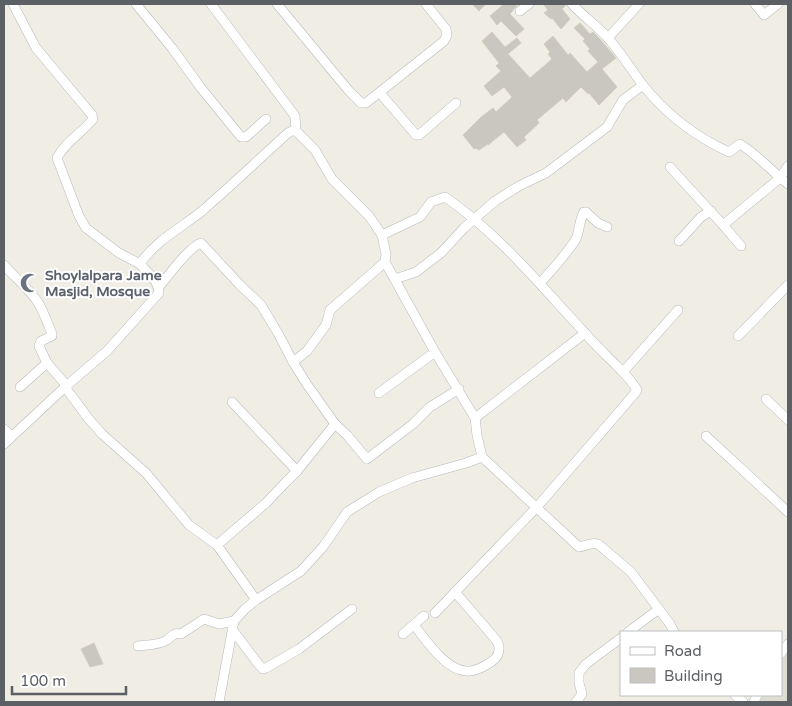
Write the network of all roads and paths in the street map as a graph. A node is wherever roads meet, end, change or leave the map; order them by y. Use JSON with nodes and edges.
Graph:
{"nodes":[{"id":1,"x":13,"y":4,"type":"edge"},
{"id":2,"x":136,"y":4,"type":"edge"},
{"id":3,"x":211,"y":4,"type":"edge"},
{"id":4,"x":277,"y":4,"type":"edge"},
{"id":5,"x":426,"y":4,"type":"edge"},
{"id":6,"x":529,"y":4,"type":"edge"},
{"id":7,"x":572,"y":4,"type":"edge"},
{"id":8,"x":639,"y":4,"type":"edge"},
{"id":9,"x":754,"y":4,"type":"edge"},
{"id":10,"x":778,"y":4,"type":"edge"},
{"id":11,"x":520,"y":11,"type":"dead end"},
{"id":12,"x":608,"y":38,"type":"junction"},
{"id":13,"x":643,"y":85,"type":"junction"},
{"id":14,"x":380,"y":93,"type":"junction"},
{"id":15,"x":456,"y":103,"type":"dead end"},
{"id":16,"x":266,"y":119,"type":"dead end"},
{"id":17,"x":296,"y":131,"type":"junction"},
{"id":18,"x":670,"y":166,"type":"dead end"},
{"id":19,"x":788,"y":166,"type":"edge"},
{"id":20,"x":780,"y":178,"type":"junction"},
{"id":21,"x":788,"y":184,"type":"edge"},
{"id":22,"x":711,"y":211,"type":"junction"},
{"id":23,"x":475,"y":219,"type":"junction"},
{"id":24,"x":723,"y":225,"type":"junction"},
{"id":25,"x":607,"y":227,"type":"dead end"},
{"id":26,"x":382,"y":235,"type":"junction"},
{"id":27,"x":679,"y":240,"type":"dead end"},
{"id":28,"x":741,"y":246,"type":"dead end"},
{"id":29,"x":385,"y":262,"type":"junction"},
{"id":30,"x":140,"y":264,"type":"junction"},
{"id":31,"x":4,"y":265,"type":"edge"},
{"id":32,"x":395,"y":279,"type":"junction"},
{"id":33,"x":540,"y":283,"type":"junction"},
{"id":34,"x":159,"y":286,"type":"junction"},
{"id":35,"x":788,"y":286,"type":"edge"},
{"id":36,"x":678,"y":310,"type":"dead end"},
{"id":37,"x":585,"y":334,"type":"junction"},
{"id":38,"x":738,"y":336,"type":"dead end"},
{"id":39,"x":435,"y":352,"type":"junction"},
{"id":40,"x":293,"y":362,"type":"junction"},
{"id":41,"x":47,"y":363,"type":"junction"},
{"id":42,"x":623,"y":372,"type":"junction"},
{"id":43,"x":66,"y":386,"type":"junction"},
{"id":44,"x":20,"y":387,"type":"dead end"},
{"id":45,"x":459,"y":389,"type":"junction"},
{"id":46,"x":379,"y":393,"type":"dead end"},
{"id":47,"x":766,"y":399,"type":"dead end"},
{"id":48,"x":232,"y":402,"type":"dead end"},
{"id":49,"x":475,"y":418,"type":"junction"},
{"id":50,"x":788,"y":420,"type":"edge"},
{"id":51,"x":335,"y":424,"type":"junction"},
{"id":52,"x":4,"y":429,"type":"edge"},
{"id":53,"x":11,"y":436,"type":"junction"},
{"id":54,"x":706,"y":436,"type":"dead end"},
{"id":55,"x":4,"y":444,"type":"edge"},
{"id":56,"x":482,"y":456,"type":"junction"},
{"id":57,"x":297,"y":471,"type":"junction"},
{"id":58,"x":537,"y":507,"type":"junction"},
{"id":59,"x":788,"y":512,"type":"edge"},
{"id":60,"x":217,"y":545,"type":"junction"},
{"id":61,"x":455,"y":592,"type":"junction"},
{"id":62,"x":256,"y":600,"type":"junction"},
{"id":63,"x":352,"y":609,"type":"dead end"},
{"id":64,"x":659,"y":609,"type":"junction"},
{"id":65,"x":434,"y":612,"type":"dead end"},
{"id":66,"x":424,"y":616,"type":"dead end"},
{"id":67,"x":233,"y":625,"type":"junction"},
{"id":68,"x":414,"y":625,"type":"junction"},
{"id":69,"x":629,"y":631,"type":"edge"},
{"id":70,"x":674,"y":631,"type":"edge"},
{"id":71,"x":403,"y":634,"type":"dead end"},
{"id":72,"x":620,"y":639,"type":"edge"},
{"id":73,"x":138,"y":646,"type":"dead end"},
{"id":74,"x":219,"y":702,"type":"edge"},
{"id":75,"x":576,"y":702,"type":"edge"}],
"edges":[{"from":1,"to":30,"type":"street"},
{"from":2,"to":16,"type":"street"},
{"from":3,"to":17,"type":"street"},
{"from":4,"to":14,"type":"street"},
{"from":5,"to":14,"type":"street"},
{"from":6,"to":11,"type":"street"},
{"from":7,"to":12,"type":"street"},
{"from":8,"to":12,"type":"street"},
{"from":9,"to":10,"type":"street"},
{"from":12,"to":13,"type":"street"},
{"from":13,"to":20,"type":"street"},
{"from":13,"to":23,"type":"street"},
{"from":14,"to":15,"type":"street"},
{"from":17,"to":26,"type":"street"},
{"from":17,"to":30,"type":"street"},
{"from":18,"to":22,"type":"street"},
{"from":19,"to":20,"type":"street"},
{"from":20,"to":21,"type":"street"},
{"from":20,"to":24,"type":"street"},
{"from":22,"to":24,"type":"street"},
{"from":22,"to":27,"type":"street"},
{"from":23,"to":26,"type":"street"},
{"from":23,"to":32,"type":"street"},
{"from":23,"to":33,"type":"street"},
{"from":24,"to":28,"type":"street"},
{"from":25,"to":33,"type":"street"},
{"from":26,"to":29,"type":"street"},
{"from":29,"to":32,"type":"street"},
{"from":29,"to":40,"type":"street"},
{"from":30,"to":34,"type":"street"},
{"from":31,"to":41,"type":"street"},
{"from":32,"to":39,"type":"street"},
{"from":33,"to":37,"type":"street"},
{"from":34,"to":40,"type":"street"},
{"from":34,"to":43,"type":"street"},
{"from":35,"to":38,"type":"street"},
{"from":36,"to":42,"type":"street"},
{"from":37,"to":42,"type":"street"},
{"from":37,"to":49,"type":"street"},
{"from":39,"to":45,"type":"street"},
{"from":39,"to":46,"type":"street"},
{"from":40,"to":51,"type":"street"},
{"from":41,"to":43,"type":"street"},
{"from":41,"to":44,"type":"street"},
{"from":42,"to":58,"type":"street"},
{"from":43,"to":53,"type":"street"},
{"from":43,"to":60,"type":"street"},
{"from":45,"to":49,"type":"street"},
{"from":45,"to":51,"type":"street"},
{"from":47,"to":50,"type":"street"},
{"from":48,"to":57,"type":"street"},
{"from":49,"to":56,"type":"street"},
{"from":51,"to":57,"type":"street"},
{"from":52,"to":53,"type":"street"},
{"from":53,"to":55,"type":"street"},
{"from":54,"to":59,"type":"street"},
{"from":56,"to":58,"type":"street"},
{"from":56,"to":62,"type":"street"},
{"from":57,"to":60,"type":"street"},
{"from":58,"to":61,"type":"street"},
{"from":58,"to":64,"type":"street"},
{"from":60,"to":62,"type":"street"},
{"from":61,"to":65,"type":"street"},
{"from":61,"to":68,"type":"street"},
{"from":62,"to":67,"type":"street"},
{"from":63,"to":67,"type":"street"},
{"from":64,"to":69,"type":"street"},
{"from":64,"to":70,"type":"street"},
{"from":66,"to":68,"type":"street"},
{"from":67,"to":73,"type":"street"},
{"from":67,"to":74,"type":"street"},
{"from":68,"to":71,"type":"street"},
{"from":72,"to":75,"type":"street"}]}
